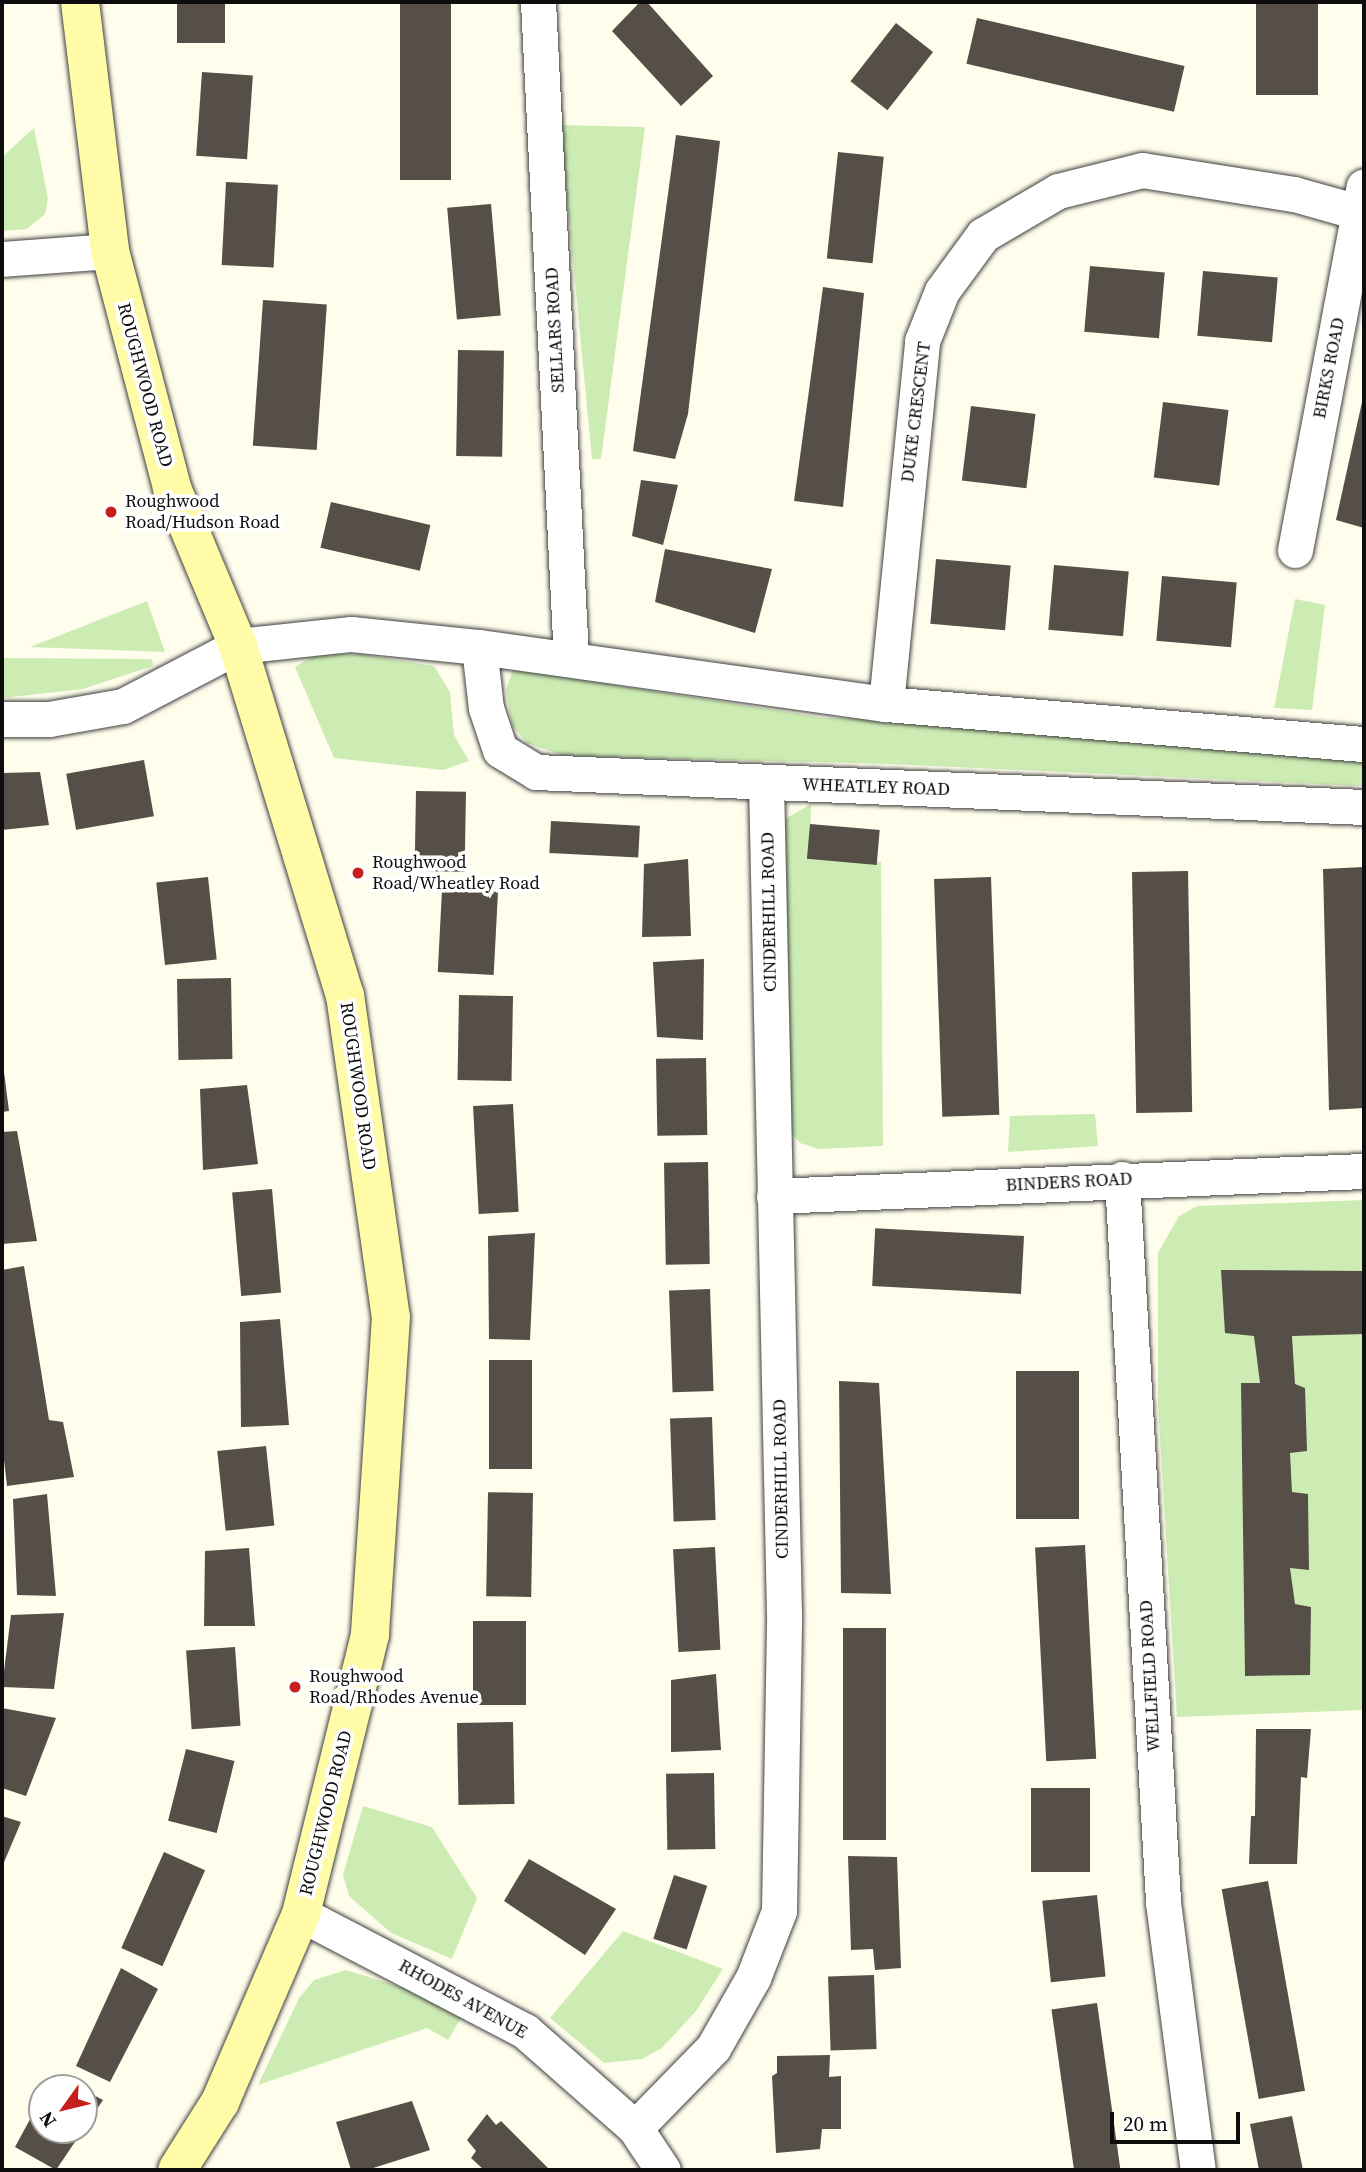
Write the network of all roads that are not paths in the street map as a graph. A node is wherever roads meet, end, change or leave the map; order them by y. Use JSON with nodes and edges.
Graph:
{"nodes":[{"id":1,"x":80,"y":2,"type":"edge"},
{"id":2,"x":538,"y":2,"type":"edge"},
{"id":3,"x":1361,"y":199,"type":"edge"},
{"id":4,"x":110,"y":251,"type":"junction"},
{"id":5,"x":2,"y":258,"type":"edge"},
{"id":6,"x":1295,"y":550,"type":"dead end"},
{"id":7,"x":238,"y":646,"type":"junction"},
{"id":8,"x":480,"y":647,"type":"junction"},
{"id":9,"x":572,"y":659,"type":"junction"},
{"id":10,"x":886,"y":704,"type":"junction"},
{"id":11,"x":2,"y":719,"type":"edge"},
{"id":12,"x":1364,"y":744,"type":"edge"},
{"id":13,"x":766,"y":782,"type":"junction"},
{"id":14,"x":1364,"y":807,"type":"edge"},
{"id":15,"x":1364,"y":1171,"type":"edge"},
{"id":16,"x":1122,"y":1179,"type":"junction"},
{"id":17,"x":774,"y":1196,"type":"junction"},
{"id":18,"x":301,"y":1914,"type":"junction"},
{"id":19,"x":635,"y":2128,"type":"junction"},
{"id":20,"x":177,"y":2170,"type":"edge"},
{"id":21,"x":663,"y":2170,"type":"edge"},
{"id":22,"x":1198,"y":2170,"type":"edge"}],
"edges":[{"from":1,"to":4,"type":"street","name":"ROUGHWOOD ROAD"},
{"from":2,"to":9,"type":"street","name":"SELLARS ROAD"},
{"from":3,"to":6,"type":"street","name":"BIRKS ROAD"},
{"from":3,"to":10,"type":"street","name":"DUKE CRESCENT"},
{"from":4,"to":5,"type":"street"},
{"from":4,"to":7,"type":"street","name":"ROUGHWOOD ROAD"},
{"from":7,"to":8,"type":"street"},
{"from":7,"to":11,"type":"street"},
{"from":7,"to":18,"type":"street","name":"ROUGHWOOD ROAD"},
{"from":8,"to":9,"type":"street"},
{"from":8,"to":13,"type":"street","name":"WHEATLEY ROAD"},
{"from":9,"to":10,"type":"street"},
{"from":10,"to":12,"type":"street"},
{"from":13,"to":14,"type":"street","name":"WHEATLEY ROAD"},
{"from":13,"to":17,"type":"street","name":"CINDERHILL ROAD"},
{"from":15,"to":16,"type":"street","name":"BINDERS ROAD"},
{"from":16,"to":17,"type":"street","name":"BINDERS ROAD"},
{"from":16,"to":22,"type":"street","name":"WELLFIELD ROAD"},
{"from":17,"to":19,"type":"street","name":"CINDERHILL ROAD"},
{"from":18,"to":19,"type":"street","name":"RHODES AVENUE"},
{"from":18,"to":20,"type":"street","name":"ROUGHWOOD ROAD"},
{"from":19,"to":21,"type":"street","name":"RHODES AVENUE"}]}
